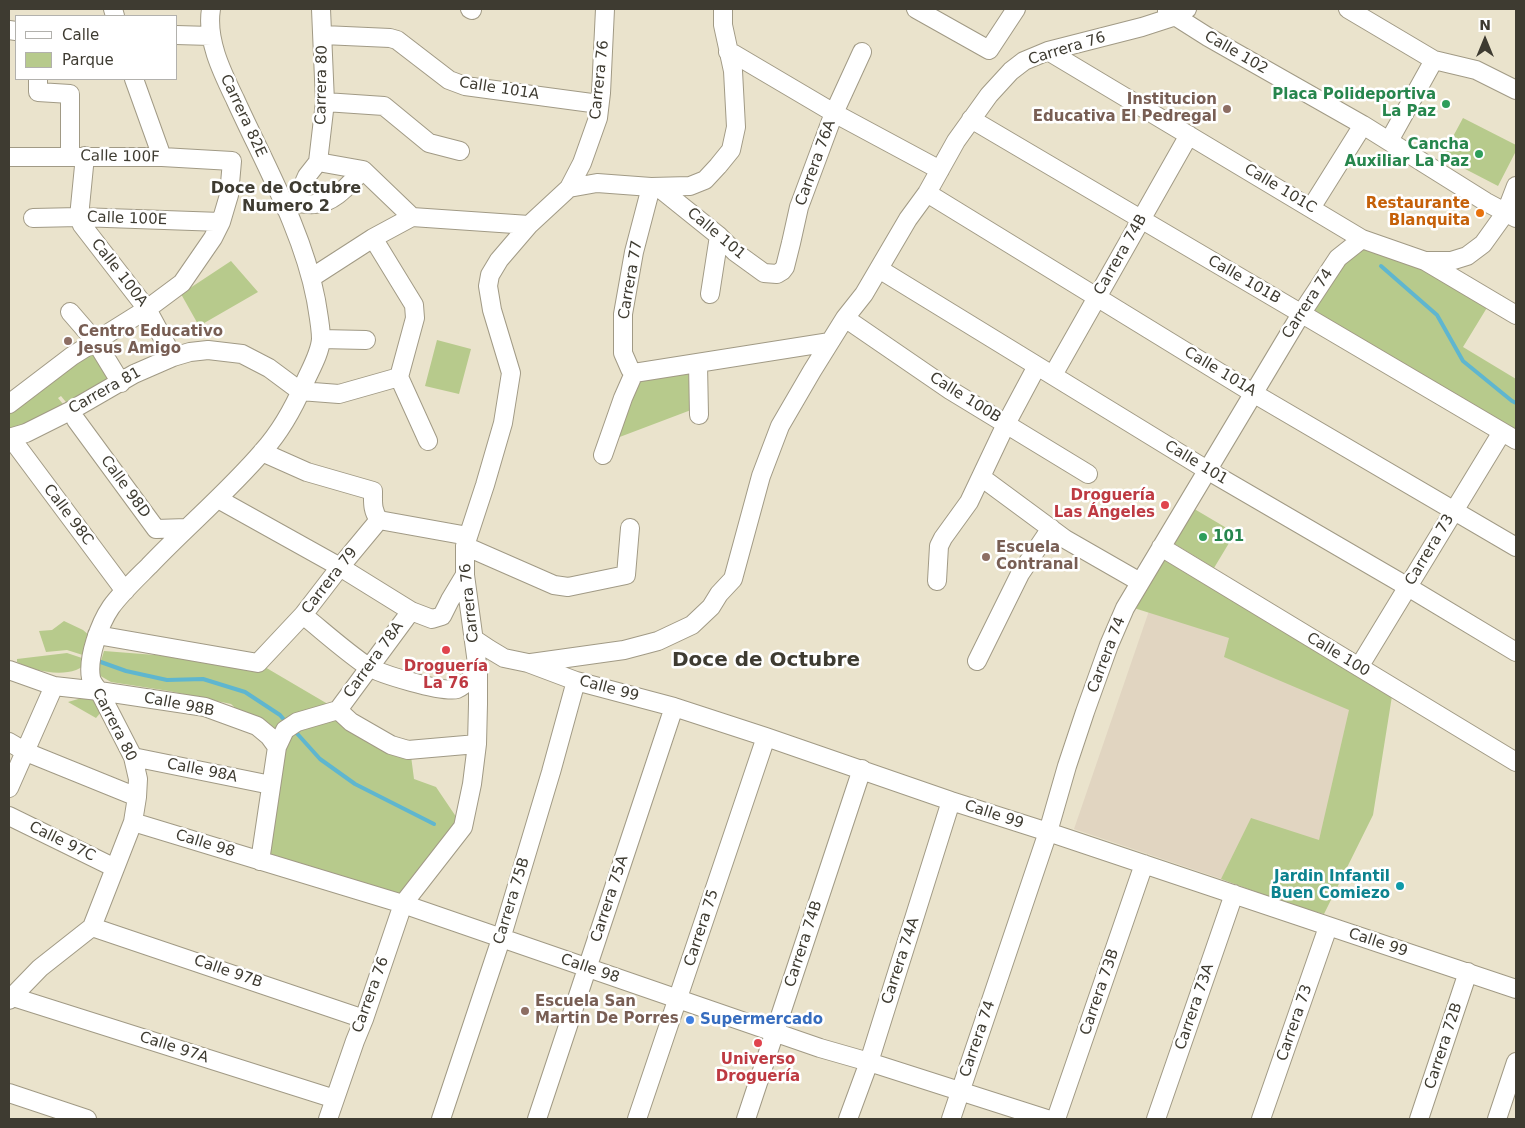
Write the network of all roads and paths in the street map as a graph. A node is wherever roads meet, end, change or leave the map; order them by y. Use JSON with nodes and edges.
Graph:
{"nodes":[{"id":1,"x":211,"y":9,"type":"edge"},
{"id":2,"x":322,"y":9,"type":"edge"},
{"id":3,"x":606,"y":9,"type":"edge"},
{"id":4,"x":723,"y":9,"type":"edge"},
{"id":5,"x":916,"y":9,"type":"edge"},
{"id":6,"x":1016,"y":9,"type":"edge"},
{"id":7,"x":1348,"y":9,"type":"edge"},
{"id":8,"x":1175,"y":11,"type":"edge"},
{"id":9,"x":323,"y":35,"type":"junction"},
{"id":10,"x":178,"y":36,"type":"edge"},
{"id":11,"x":211,"y":36,"type":"junction"},
{"id":12,"x":1084,"y":43,"type":"junction"},
{"id":13,"x":1048,"y":51,"type":"junction"},
{"id":14,"x":728,"y":52,"type":"junction"},
{"id":15,"x":862,"y":52,"type":"dead end"},
{"id":16,"x":1434,"y":60,"type":"junction"},
{"id":17,"x":1075,"y":67,"type":"junction"},
{"id":18,"x":134,"y":80,"type":"edge"},
{"id":19,"x":38,"y":86,"type":"edge"},
{"id":20,"x":1516,"y":90,"type":"edge"},
{"id":21,"x":325,"y":102,"type":"junction"},
{"id":22,"x":599,"y":104,"type":"junction"},
{"id":23,"x":834,"y":114,"type":"junction"},
{"id":24,"x":971,"y":119,"type":"junction"},
{"id":25,"x":1362,"y":125,"type":"junction"},
{"id":26,"x":1190,"y":136,"type":"junction"},
{"id":27,"x":1388,"y":141,"type":"junction"},
{"id":28,"x":460,"y":151,"type":"dead end"},
{"id":29,"x":77,"y":156,"type":"junction"},
{"id":30,"x":9,"y":157,"type":"edge"},
{"id":31,"x":162,"y":157,"type":"junction"},
{"id":32,"x":318,"y":162,"type":"junction"},
{"id":33,"x":363,"y":170,"type":"junction"},
{"id":34,"x":940,"y":170,"type":"junction"},
{"id":35,"x":1516,"y":186,"type":"edge"},
{"id":36,"x":654,"y":187,"type":"junction"},
{"id":37,"x":569,"y":188,"type":"junction"},
{"id":38,"x":927,"y":193,"type":"junction"},
{"id":39,"x":290,"y":206,"type":"junction"},
{"id":40,"x":1311,"y":208,"type":"junction"},
{"id":41,"x":1511,"y":215,"type":"edge"},
{"id":42,"x":79,"y":217,"type":"junction"},
{"id":43,"x":412,"y":217,"type":"junction"},
{"id":44,"x":33,"y":218,"type":"dead end"},
{"id":45,"x":1141,"y":220,"type":"junction"},
{"id":46,"x":221,"y":222,"type":"junction"},
{"id":47,"x":529,"y":225,"type":"junction"},
{"id":48,"x":719,"y":236,"type":"junction"},
{"id":49,"x":373,"y":238,"type":"junction"},
{"id":50,"x":1362,"y":239,"type":"junction"},
{"id":51,"x":1425,"y":261,"type":"junction"},
{"id":52,"x":879,"y":269,"type":"junction"},
{"id":53,"x":777,"y":274,"type":"joint"},
{"id":54,"x":311,"y":278,"type":"junction"},
{"id":55,"x":710,"y":294,"type":"dead end"},
{"id":56,"x":1097,"y":297,"type":"junction"},
{"id":57,"x":147,"y":310,"type":"junction"},
{"id":58,"x":70,"y":312,"type":"dead end"},
{"id":59,"x":1301,"y":314,"type":"junction"},
{"id":60,"x":1516,"y":315,"type":"edge"},
{"id":61,"x":845,"y":318,"type":"junction"},
{"id":62,"x":320,"y":339,"type":"junction"},
{"id":63,"x":366,"y":340,"type":"dead end"},
{"id":64,"x":96,"y":342,"type":"junction"},
{"id":65,"x":830,"y":342,"type":"junction"},
{"id":66,"x":173,"y":357,"type":"junction"},
{"id":67,"x":698,"y":364,"type":"junction"},
{"id":68,"x":1037,"y":366,"type":"junction"},
{"id":69,"x":634,"y":373,"type":"junction"},
{"id":70,"x":1052,"y":375,"type":"junction"},
{"id":71,"x":399,"y":376,"type":"junction"},
{"id":72,"x":121,"y":383,"type":"junction"},
{"id":73,"x":300,"y":391,"type":"junction"},
{"id":74,"x":1254,"y":393,"type":"junction"},
{"id":75,"x":9,"y":404,"type":"edge"},
{"id":76,"x":698,"y":415,"type":"dead end"},
{"id":77,"x":76,"y":420,"type":"dead end"},
{"id":78,"x":1006,"y":424,"type":"junction"},
{"id":79,"x":1509,"y":436,"type":"edge"},
{"id":80,"x":10,"y":438,"type":"edge"},
{"id":81,"x":428,"y":441,"type":"dead end"},
{"id":82,"x":262,"y":452,"type":"junction"},
{"id":83,"x":603,"y":455,"type":"dead end"},
{"id":84,"x":1207,"y":470,"type":"junction"},
{"id":85,"x":1088,"y":474,"type":"dead end"},
{"id":86,"x":981,"y":477,"type":"junction"},
{"id":87,"x":218,"y":499,"type":"junction"},
{"id":88,"x":1455,"y":510,"type":"junction"},
{"id":89,"x":379,"y":520,"type":"junction"},
{"id":90,"x":187,"y":528,"type":"junction"},
{"id":91,"x":630,"y":528,"type":"dead end"},
{"id":92,"x":1051,"y":528,"type":"junction"},
{"id":93,"x":466,"y":541,"type":"junction"},
{"id":94,"x":1516,"y":546,"type":"edge"},
{"id":95,"x":1161,"y":547,"type":"junction"},
{"id":96,"x":340,"y":567,"type":"junction"},
{"id":97,"x":466,"y":575,"type":"junction"},
{"id":98,"x":937,"y":581,"type":"dead end"},
{"id":99,"x":1140,"y":582,"type":"junction"},
{"id":100,"x":1408,"y":587,"type":"junction"},
{"id":101,"x":125,"y":591,"type":"junction"},
{"id":102,"x":411,"y":611,"type":"junction"},
{"id":103,"x":303,"y":615,"type":"junction"},
{"id":104,"x":97,"y":635,"type":"junction"},
{"id":105,"x":474,"y":638,"type":"junction"},
{"id":106,"x":1516,"y":652,"type":"edge"},
{"id":107,"x":977,"y":661,"type":"dead end"},
{"id":108,"x":528,"y":663,"type":"junction"},
{"id":109,"x":369,"y":667,"type":"junction"},
{"id":110,"x":1358,"y":667,"type":"junction"},
{"id":111,"x":9,"y":670,"type":"edge"},
{"id":112,"x":478,"y":672,"type":"junction"},
{"id":113,"x":576,"y":681,"type":"junction"},
{"id":114,"x":54,"y":686,"type":"junction"},
{"id":115,"x":99,"y":691,"type":"junction"},
{"id":116,"x":674,"y":707,"type":"junction"},
{"id":117,"x":338,"y":710,"type":"junction"},
{"id":118,"x":766,"y":737,"type":"junction"},
{"id":119,"x":9,"y":742,"type":"edge"},
{"id":120,"x":477,"y":744,"type":"junction"},
{"id":121,"x":277,"y":747,"type":"junction"},
{"id":122,"x":26,"y":752,"type":"junction"},
{"id":123,"x":133,"y":757,"type":"junction"},
{"id":124,"x":1516,"y":762,"type":"edge"},
{"id":125,"x":862,"y":769,"type":"junction"},
{"id":126,"x":272,"y":785,"type":"junction"},
{"id":127,"x":9,"y":788,"type":"edge"},
{"id":128,"x":138,"y":797,"type":"junction"},
{"id":129,"x":951,"y":801,"type":"junction"},
{"id":130,"x":9,"y":816,"type":"edge"},
{"id":131,"x":133,"y":822,"type":"junction"},
{"id":132,"x":1048,"y":832,"type":"junction"},
{"id":133,"x":260,"y":861,"type":"junction"},
{"id":134,"x":1144,"y":864,"type":"junction"},
{"id":135,"x":115,"y":868,"type":"junction"},
{"id":136,"x":1234,"y":894,"type":"junction"},
{"id":137,"x":403,"y":904,"type":"junction"},
{"id":138,"x":92,"y":927,"type":"junction"},
{"id":139,"x":1328,"y":927,"type":"junction"},
{"id":140,"x":501,"y":938,"type":"junction"},
{"id":141,"x":587,"y":968,"type":"junction"},
{"id":142,"x":1468,"y":972,"type":"junction"},
{"id":143,"x":1516,"y":989,"type":"edge"},
{"id":144,"x":11,"y":998,"type":"edge"},
{"id":145,"x":678,"y":999,"type":"junction"},
{"id":146,"x":364,"y":1019,"type":"junction"},
{"id":147,"x":775,"y":1032,"type":"junction"},
{"id":148,"x":869,"y":1062,"type":"junction"},
{"id":149,"x":1516,"y":1062,"type":"edge"},
{"id":150,"x":961,"y":1091,"type":"junction"},
{"id":151,"x":9,"y":1094,"type":"edge"},
{"id":152,"x":335,"y":1099,"type":"junction"},
{"id":153,"x":87,"y":1119,"type":"edge"},
{"id":154,"x":328,"y":1119,"type":"edge"},
{"id":155,"x":441,"y":1119,"type":"edge"},
{"id":156,"x":537,"y":1119,"type":"edge"},
{"id":157,"x":637,"y":1119,"type":"edge"},
{"id":158,"x":746,"y":1119,"type":"edge"},
{"id":159,"x":848,"y":1119,"type":"edge"},
{"id":160,"x":951,"y":1119,"type":"edge"},
{"id":161,"x":1047,"y":1119,"type":"edge"},
{"id":162,"x":1056,"y":1119,"type":"edge"},
{"id":163,"x":1156,"y":1119,"type":"edge"},
{"id":164,"x":1261,"y":1119,"type":"edge"},
{"id":165,"x":1419,"y":1119,"type":"edge"},
{"id":166,"x":1497,"y":1119,"type":"edge"}],
"edges":[{"from":1,"to":11,"type":"street","name":"Carrera 82E"},
{"from":2,"to":9,"type":"street","name":"Carrera 80"},
{"from":3,"to":22,"type":"street","name":"Carrera 76"},
{"from":4,"to":14,"type":"street"},
{"from":5,"to":6,"type":"street"},
{"from":7,"to":16,"type":"street"},
{"from":8,"to":12,"type":"street","name":"Carrera 76"},
{"from":8,"to":25,"type":"street","name":"Calle 102"},
{"from":9,"to":21,"type":"street","name":"Carrera 80"},
{"from":9,"to":22,"type":"street","name":"Calle 101A"},
{"from":10,"to":11,"type":"street"},
{"from":11,"to":39,"type":"street","name":"Carrera 82E"},
{"from":12,"to":13,"type":"street","name":"Carrera 76"},
{"from":12,"to":17,"type":"street"},
{"from":13,"to":17,"type":"street","name":"Calle 101C"},
{"from":13,"to":24,"type":"street","name":"Carrera 76"},
{"from":14,"to":23,"type":"street"},
{"from":14,"to":36,"type":"street","name":"Calle 101"},
{"from":15,"to":23,"type":"street","name":"Carrera 76A"},
{"from":16,"to":20,"type":"street"},
{"from":16,"to":27,"type":"street"},
{"from":17,"to":26,"type":"street","name":"Calle 101C"},
{"from":18,"to":31,"type":"street"},
{"from":19,"to":29,"type":"street"},
{"from":21,"to":28,"type":"street"},
{"from":21,"to":32,"type":"street","name":"Carrera 80"},
{"from":22,"to":37,"type":"street","name":"Carrera 76"},
{"from":23,"to":34,"type":"street"},
{"from":23,"to":53,"type":"street","name":"Carrera 76A"},
{"from":24,"to":34,"type":"street","name":"Carrera 76"},
{"from":24,"to":45,"type":"street","name":"Calle 101B"},
{"from":25,"to":27,"type":"street","name":"Calle 102"},
{"from":25,"to":40,"type":"street"},
{"from":26,"to":40,"type":"street","name":"Calle 101C"},
{"from":26,"to":45,"type":"street","name":"Carrera 74B"},
{"from":27,"to":41,"type":"street","name":"Calle 102"},
{"from":29,"to":30,"type":"street","name":"Calle 100F"},
{"from":29,"to":31,"type":"street","name":"Calle 100F"},
{"from":29,"to":42,"type":"street"},
{"from":31,"to":46,"type":"street","name":"Calle 100F"},
{"from":32,"to":33,"type":"street"},
{"from":32,"to":39,"type":"street","name":"Carrera 80"},
{"from":33,"to":39,"type":"street"},
{"from":33,"to":43,"type":"street"},
{"from":34,"to":38,"type":"street","name":"Carrera 76"},
{"from":35,"to":41,"type":"street"},
{"from":36,"to":37,"type":"street","name":"Calle 101"},
{"from":36,"to":48,"type":"street","name":"Calle 101"},
{"from":36,"to":69,"type":"street","name":"Carrera 77"},
{"from":37,"to":47,"type":"street","name":"Carrera 76"},
{"from":38,"to":52,"type":"street","name":"Carrera 76"},
{"from":38,"to":56,"type":"street","name":"Calle 101A"},
{"from":39,"to":54,"type":"street","name":"Carrera 82E"},
{"from":40,"to":50,"type":"street","name":"Calle 101C"},
{"from":41,"to":51,"type":"street"},
{"from":42,"to":44,"type":"street","name":"Calle 100E"},
{"from":42,"to":46,"type":"street","name":"Calle 100E"},
{"from":42,"to":57,"type":"street","name":"Calle 100A"},
{"from":43,"to":47,"type":"street"},
{"from":43,"to":49,"type":"street"},
{"from":45,"to":56,"type":"street","name":"Carrera 74B"},
{"from":45,"to":59,"type":"street","name":"Calle 101B"},
{"from":46,"to":57,"type":"street"},
{"from":47,"to":93,"type":"street","name":"Carrera 76"},
{"from":48,"to":53,"type":"street","name":"Calle 101"},
{"from":48,"to":55,"type":"street"},
{"from":49,"to":54,"type":"street"},
{"from":49,"to":71,"type":"street"},
{"from":50,"to":51,"type":"street","name":"Calle 101C"},
{"from":50,"to":59,"type":"street","name":"Carrera 74"},
{"from":51,"to":60,"type":"street","name":"Calle 101C"},
{"from":52,"to":61,"type":"street","name":"Carrera 76"},
{"from":52,"to":68,"type":"street","name":"Calle 101"},
{"from":54,"to":62,"type":"street","name":"Carrera 82E"},
{"from":56,"to":70,"type":"street","name":"Carrera 74B"},
{"from":56,"to":74,"type":"street","name":"Calle 101A"},
{"from":57,"to":64,"type":"street"},
{"from":57,"to":66,"type":"street","name":"Calle 100A"},
{"from":58,"to":64,"type":"street"},
{"from":59,"to":74,"type":"street","name":"Carrera 74"},
{"from":59,"to":79,"type":"street","name":"Calle 101B"},
{"from":61,"to":65,"type":"street","name":"Carrera 76"},
{"from":61,"to":78,"type":"street","name":"Calle 100B"},
{"from":62,"to":63,"type":"street"},
{"from":62,"to":73,"type":"street","name":"Carrera 82E"},
{"from":64,"to":72,"type":"street"},
{"from":64,"to":75,"type":"street"},
{"from":65,"to":67,"type":"street"},
{"from":65,"to":108,"type":"street","name":"Carrera 76"},
{"from":66,"to":72,"type":"street","name":"Carrera 81"},
{"from":66,"to":73,"type":"street","name":"Carrera 81"},
{"from":67,"to":69,"type":"street"},
{"from":67,"to":76,"type":"street"},
{"from":68,"to":70,"type":"street","name":"Calle 101"},
{"from":68,"to":78,"type":"street"},
{"from":69,"to":83,"type":"street"},
{"from":70,"to":84,"type":"street","name":"Calle 101"},
{"from":71,"to":73,"type":"street"},
{"from":71,"to":81,"type":"street"},
{"from":72,"to":80,"type":"street","name":"Carrera 81"},
{"from":73,"to":82,"type":"street","name":"Carrera 80"},
{"from":74,"to":84,"type":"street","name":"Carrera 74"},
{"from":74,"to":88,"type":"street","name":"Calle 101A"},
{"from":77,"to":90,"type":"street","name":"Calle 98D"},
{"from":78,"to":85,"type":"street","name":"Calle 100B"},
{"from":78,"to":86,"type":"street"},
{"from":79,"to":88,"type":"street","name":"Carrera 73"},
{"from":80,"to":101,"type":"street","name":"Calle 98C"},
{"from":82,"to":87,"type":"street","name":"Carrera 80"},
{"from":82,"to":89,"type":"street"},
{"from":84,"to":95,"type":"street","name":"Carrera 74"},
{"from":84,"to":100,"type":"street","name":"Calle 101"},
{"from":86,"to":92,"type":"street"},
{"from":86,"to":98,"type":"street"},
{"from":87,"to":90,"type":"street","name":"Carrera 80"},
{"from":87,"to":96,"type":"street"},
{"from":88,"to":94,"type":"street","name":"Calle 101A"},
{"from":88,"to":100,"type":"street","name":"Carrera 73"},
{"from":89,"to":93,"type":"street"},
{"from":89,"to":96,"type":"street","name":"Carrera 79"},
{"from":90,"to":101,"type":"street","name":"Carrera 80"},
{"from":91,"to":93,"type":"street"},
{"from":92,"to":99,"type":"street"},
{"from":92,"to":107,"type":"street"},
{"from":93,"to":97,"type":"street","name":"Carrera 76"},
{"from":95,"to":99,"type":"street","name":"Carrera 74"},
{"from":95,"to":110,"type":"street","name":"Calle 100"},
{"from":96,"to":102,"type":"street"},
{"from":96,"to":103,"type":"street","name":"Carrera 79"},
{"from":97,"to":102,"type":"street"},
{"from":97,"to":105,"type":"street","name":"Carrera 76"},
{"from":99,"to":132,"type":"street","name":"Carrera 74"},
{"from":100,"to":106,"type":"street","name":"Calle 101"},
{"from":100,"to":110,"type":"street","name":"Carrera 73"},
{"from":101,"to":104,"type":"street","name":"Carrera 80"},
{"from":102,"to":109,"type":"street","name":"Carrera 78A"},
{"from":103,"to":104,"type":"street","name":"Carrera 79"},
{"from":103,"to":109,"type":"street"},
{"from":104,"to":115,"type":"street","name":"Carrera 80"},
{"from":105,"to":108,"type":"street","name":"Calle 99"},
{"from":105,"to":112,"type":"street","name":"Carrera 76"},
{"from":108,"to":113,"type":"street","name":"Calle 99"},
{"from":109,"to":112,"type":"street"},
{"from":109,"to":117,"type":"street","name":"Carrera 78A"},
{"from":110,"to":124,"type":"street","name":"Calle 100"},
{"from":111,"to":114,"type":"street"},
{"from":112,"to":120,"type":"street","name":"Carrera 76"},
{"from":113,"to":116,"type":"street","name":"Calle 99"},
{"from":113,"to":140,"type":"street","name":"Carrera 75B"},
{"from":114,"to":115,"type":"street"},
{"from":114,"to":122,"type":"street"},
{"from":115,"to":121,"type":"street","name":"Calle 98B"},
{"from":115,"to":123,"type":"street","name":"Carrera 80"},
{"from":116,"to":118,"type":"street","name":"Calle 99"},
{"from":116,"to":141,"type":"street","name":"Carrera 75A"},
{"from":117,"to":120,"type":"street"},
{"from":117,"to":121,"type":"street"},
{"from":118,"to":125,"type":"street","name":"Calle 99"},
{"from":118,"to":145,"type":"street","name":"Carrera 75"},
{"from":119,"to":122,"type":"street"},
{"from":120,"to":137,"type":"street","name":"Carrera 76"},
{"from":121,"to":126,"type":"street"},
{"from":122,"to":127,"type":"street"},
{"from":122,"to":128,"type":"street"},
{"from":123,"to":126,"type":"street","name":"Calle 98A"},
{"from":123,"to":128,"type":"street","name":"Carrera 80"},
{"from":125,"to":129,"type":"street","name":"Calle 99"},
{"from":125,"to":147,"type":"street","name":"Carrera 74B"},
{"from":126,"to":133,"type":"street"},
{"from":128,"to":131,"type":"street","name":"Carrera 80"},
{"from":129,"to":132,"type":"street","name":"Calle 99"},
{"from":129,"to":148,"type":"street","name":"Carrera 74A"},
{"from":130,"to":135,"type":"street","name":"Calle 97C"},
{"from":131,"to":133,"type":"street","name":"Calle 98"},
{"from":131,"to":135,"type":"street","name":"Carrera 80"},
{"from":132,"to":134,"type":"street","name":"Calle 99"},
{"from":132,"to":150,"type":"street","name":"Carrera 74"},
{"from":133,"to":137,"type":"street","name":"Calle 98"},
{"from":134,"to":136,"type":"street","name":"Calle 99"},
{"from":134,"to":162,"type":"street","name":"Carrera 73B"},
{"from":135,"to":138,"type":"street","name":"Carrera 80"},
{"from":136,"to":139,"type":"street","name":"Calle 99"},
{"from":136,"to":163,"type":"street","name":"Carrera 73A"},
{"from":137,"to":140,"type":"street","name":"Calle 98"},
{"from":137,"to":146,"type":"street","name":"Carrera 76"},
{"from":138,"to":144,"type":"street"},
{"from":138,"to":146,"type":"street","name":"Calle 97B"},
{"from":139,"to":142,"type":"street","name":"Calle 99"},
{"from":139,"to":164,"type":"street","name":"Carrera 73"},
{"from":140,"to":141,"type":"street","name":"Calle 98"},
{"from":140,"to":155,"type":"street","name":"Carrera 75B"},
{"from":141,"to":145,"type":"street","name":"Calle 98"},
{"from":141,"to":156,"type":"street","name":"Carrera 75A"},
{"from":142,"to":143,"type":"street","name":"Calle 99"},
{"from":142,"to":165,"type":"street","name":"Carrera 72B"},
{"from":144,"to":152,"type":"street","name":"Calle 97A"},
{"from":145,"to":147,"type":"street","name":"Calle 98"},
{"from":145,"to":157,"type":"street","name":"Carrera 75"},
{"from":146,"to":152,"type":"street","name":"Carrera 76"},
{"from":147,"to":148,"type":"street","name":"Calle 98"},
{"from":147,"to":158,"type":"street","name":"Carrera 74B"},
{"from":148,"to":150,"type":"street","name":"Calle 98"},
{"from":148,"to":159,"type":"street","name":"Carrera 74A"},
{"from":149,"to":166,"type":"street"},
{"from":150,"to":160,"type":"street","name":"Carrera 74"},
{"from":150,"to":161,"type":"street","name":"Calle 98"},
{"from":151,"to":153,"type":"street"},
{"from":152,"to":154,"type":"street","name":"Carrera 76"}]}
